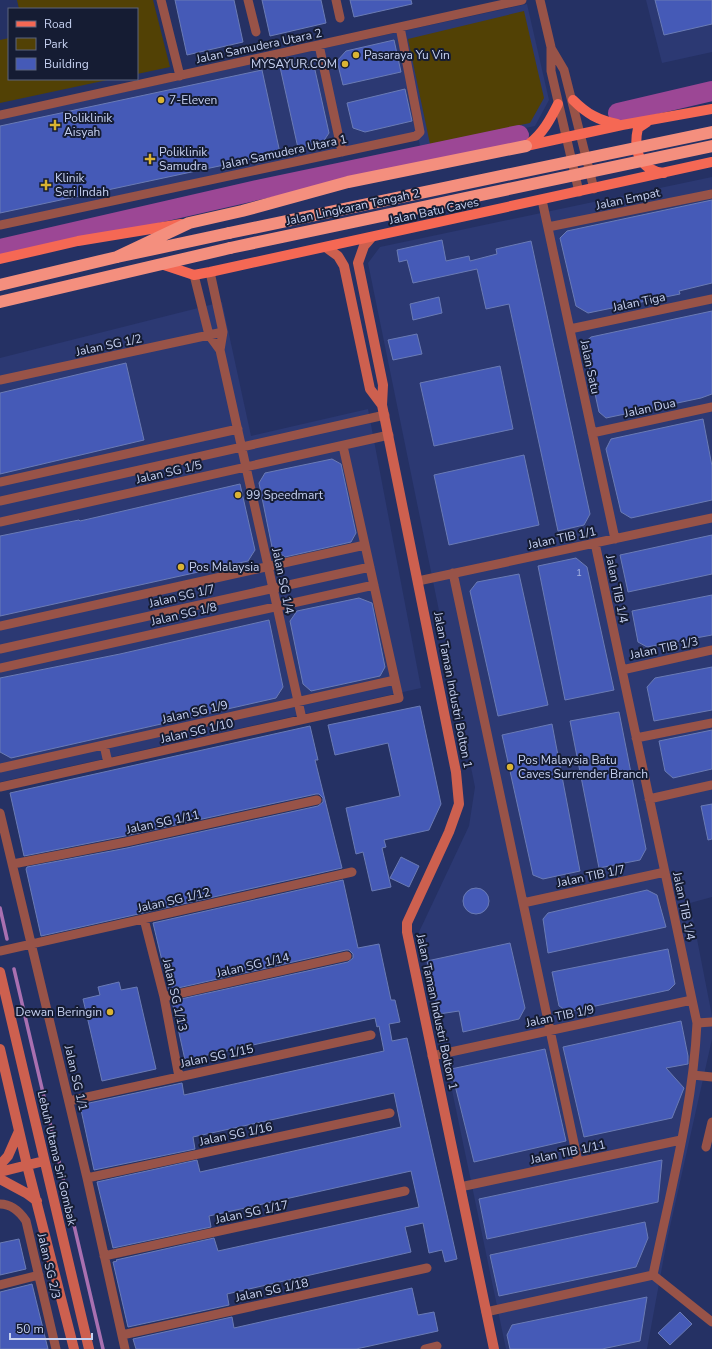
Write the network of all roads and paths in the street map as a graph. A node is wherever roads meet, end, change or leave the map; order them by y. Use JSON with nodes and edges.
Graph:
{"nodes":[{"id":1,"x":161,"y":0,"type":"edge"},
{"id":2,"x":248,"y":0,"type":"edge"},
{"id":3,"x":336,"y":0,"type":"edge"},
{"id":4,"x":522,"y":0,"type":"edge"},
{"id":5,"x":540,"y":0,"type":"edge"},
{"id":6,"x":509,"y":1,"type":"edge"},
{"id":7,"x":340,"y":18,"type":"dead end"},
{"id":8,"x":400,"y":27,"type":"junction"},
{"id":9,"x":256,"y":32,"type":"dead end"},
{"id":10,"x":319,"y":45,"type":"junction"},
{"id":11,"x":551,"y":47,"type":"junction"},
{"id":12,"x":180,"y":76,"type":"junction"},
{"id":13,"x":573,"y":100,"type":"junction"},
{"id":14,"x":558,"y":104,"type":"junction"},
{"id":15,"x":712,"y":109,"type":"edge"},
{"id":16,"x":0,"y":115,"type":"edge"},
{"id":17,"x":650,"y":120,"type":"junction"},
{"id":18,"x":622,"y":125,"type":"junction"},
{"id":19,"x":712,"y":132,"type":"edge"},
{"id":20,"x":581,"y":134,"type":"junction"},
{"id":21,"x":566,"y":137,"type":"junction"},
{"id":22,"x":526,"y":146,"type":"junction"},
{"id":23,"x":712,"y":146,"type":"edge"},
{"id":24,"x":342,"y":152,"type":"junction"},
{"id":25,"x":712,"y":162,"type":"edge"},
{"id":26,"x":666,"y":173,"type":"junction"},
{"id":27,"x":594,"y":189,"type":"junction"},
{"id":28,"x":579,"y":192,"type":"junction"},
{"id":29,"x":712,"y":194,"type":"edge"},
{"id":30,"x":542,"y":200,"type":"junction"},
{"id":31,"x":189,"y":223,"type":"junction"},
{"id":32,"x":0,"y":225,"type":"edge"},
{"id":33,"x":548,"y":227,"type":"junction"},
{"id":34,"x":371,"y":238,"type":"junction"},
{"id":35,"x":327,"y":248,"type":"junction"},
{"id":36,"x":117,"y":257,"type":"junction"},
{"id":37,"x":0,"y":260,"type":"edge"},
{"id":38,"x":161,"y":264,"type":"junction"},
{"id":39,"x":210,"y":272,"type":"junction"},
{"id":40,"x":194,"y":275,"type":"junction"},
{"id":41,"x":0,"y":284,"type":"edge"},
{"id":42,"x":712,"y":299,"type":"edge"},
{"id":43,"x":0,"y":302,"type":"edge"},
{"id":44,"x":570,"y":329,"type":"junction"},
{"id":45,"x":223,"y":332,"type":"junction"},
{"id":46,"x":209,"y":335,"type":"junction"},
{"id":47,"x":220,"y":350,"type":"junction"},
{"id":48,"x":0,"y":380,"type":"edge"},
{"id":49,"x":382,"y":405,"type":"junction"},
{"id":50,"x":712,"y":407,"type":"edge"},
{"id":51,"x":385,"y":415,"type":"junction"},
{"id":52,"x":238,"y":429,"type":"junction"},
{"id":53,"x":592,"y":433,"type":"junction"},
{"id":54,"x":389,"y":435,"type":"junction"},
{"id":55,"x":343,"y":446,"type":"junction"},
{"id":56,"x":242,"y":447,"type":"junction"},
{"id":57,"x":246,"y":467,"type":"junction"},
{"id":58,"x":0,"y":482,"type":"edge"},
{"id":59,"x":0,"y":501,"type":"edge"},
{"id":60,"x":712,"y":518,"type":"edge"},
{"id":61,"x":0,"y":522,"type":"edge"},
{"id":62,"x":615,"y":539,"type":"junction"},
{"id":63,"x":595,"y":543,"type":"junction"},
{"id":64,"x":365,"y":545,"type":"junction"},
{"id":65,"x":268,"y":567,"type":"junction"},
{"id":66,"x":370,"y":567,"type":"junction"},
{"id":67,"x":452,"y":573,"type":"junction"},
{"id":68,"x":418,"y":581,"type":"junction"},
{"id":69,"x":374,"y":585,"type":"junction"},
{"id":70,"x":273,"y":588,"type":"junction"},
{"id":71,"x":277,"y":606,"type":"junction"},
{"id":72,"x":0,"y":626,"type":"edge"},
{"id":73,"x":0,"y":649,"type":"edge"},
{"id":74,"x":712,"y":650,"type":"edge"},
{"id":75,"x":0,"y":668,"type":"edge"},
{"id":76,"x":622,"y":670,"type":"junction"},
{"id":77,"x":395,"y":680,"type":"junction"},
{"id":78,"x":298,"y":702,"type":"junction"},
{"id":79,"x":302,"y":719,"type":"junction"},
{"id":80,"x":712,"y":723,"type":"edge"},
{"id":81,"x":636,"y":738,"type":"junction"},
{"id":82,"x":104,"y":745,"type":"junction"},
{"id":83,"x":108,"y":762,"type":"junction"},
{"id":84,"x":0,"y":768,"type":"edge"},
{"id":85,"x":712,"y":785,"type":"edge"},
{"id":86,"x":0,"y":786,"type":"edge"},
{"id":87,"x":649,"y":799,"type":"junction"},
{"id":88,"x":317,"y":800,"type":"dead end"},
{"id":89,"x":0,"y":813,"type":"edge"},
{"id":90,"x":13,"y":864,"type":"junction"},
{"id":91,"x":352,"y":872,"type":"dead end"},
{"id":92,"x":665,"y":872,"type":"junction"},
{"id":93,"x":522,"y":903,"type":"junction"},
{"id":94,"x":144,"y":919,"type":"junction"},
{"id":95,"x":32,"y":944,"type":"junction"},
{"id":96,"x":0,"y":950,"type":"edge"},
{"id":97,"x":347,"y":956,"type":"dead end"},
{"id":98,"x":0,"y":972,"type":"edge"},
{"id":99,"x":164,"y":997,"type":"junction"},
{"id":100,"x":692,"y":1000,"type":"junction"},
{"id":101,"x":712,"y":1022,"type":"edge"},
{"id":102,"x":697,"y":1023,"type":"junction"},
{"id":103,"x":550,"y":1030,"type":"junction"},
{"id":104,"x":371,"y":1035,"type":"dead end"},
{"id":105,"x":0,"y":1049,"type":"edge"},
{"id":106,"x":432,"y":1056,"type":"junction"},
{"id":107,"x":693,"y":1075,"type":"junction"},
{"id":108,"x":179,"y":1077,"type":"junction"},
{"id":109,"x":712,"y":1077,"type":"edge"},
{"id":110,"x":69,"y":1101,"type":"junction"},
{"id":111,"x":390,"y":1112,"type":"dead end"},
{"id":112,"x":712,"y":1122,"type":"edge"},
{"id":113,"x":19,"y":1131,"type":"junction"},
{"id":114,"x":681,"y":1140,"type":"junction"},
{"id":115,"x":706,"y":1147,"type":"dead end"},
{"id":116,"x":44,"y":1161,"type":"junction"},
{"id":117,"x":578,"y":1162,"type":"junction"},
{"id":118,"x":0,"y":1165,"type":"edge"},
{"id":119,"x":27,"y":1165,"type":"junction"},
{"id":120,"x":0,"y":1172,"type":"edge"},
{"id":121,"x":87,"y":1178,"type":"junction"},
{"id":122,"x":0,"y":1179,"type":"edge"},
{"id":123,"x":460,"y":1187,"type":"junction"},
{"id":124,"x":405,"y":1191,"type":"dead end"},
{"id":125,"x":37,"y":1202,"type":"junction"},
{"id":126,"x":0,"y":1204,"type":"edge"},
{"id":127,"x":104,"y":1256,"type":"junction"},
{"id":128,"x":427,"y":1268,"type":"dead end"},
{"id":129,"x":39,"y":1275,"type":"junction"},
{"id":130,"x":653,"y":1275,"type":"junction"},
{"id":131,"x":0,"y":1284,"type":"edge"},
{"id":132,"x":486,"y":1312,"type":"junction"},
{"id":133,"x":712,"y":1322,"type":"edge"},
{"id":134,"x":122,"y":1335,"type":"junction"},
{"id":135,"x":437,"y":1346,"type":"dead end"},
{"id":136,"x":56,"y":1349,"type":"edge"},
{"id":137,"x":74,"y":1349,"type":"edge"},
{"id":138,"x":89,"y":1349,"type":"edge"},
{"id":139,"x":125,"y":1349,"type":"edge"},
{"id":140,"x":425,"y":1349,"type":"edge"},
{"id":141,"x":494,"y":1349,"type":"edge"}],
"edges":[{"from":1,"to":12,"type":"street"},
{"from":2,"to":9,"type":"street"},
{"from":3,"to":7,"type":"street"},
{"from":4,"to":6,"type":"street","name":"Jalan Samudera Utara 2"},
{"from":5,"to":11,"type":"street"},
{"from":6,"to":8,"type":"street","name":"Jalan Samudera Utara 2"},
{"from":8,"to":10,"type":"street","name":"Jalan Samudera Utara 2"},
{"from":8,"to":24,"type":"street","name":"Jalan Samudera Utara 1"},
{"from":10,"to":12,"type":"street","name":"Jalan Samudera Utara 2"},
{"from":10,"to":24,"type":"street"},
{"from":11,"to":13,"type":"street"},
{"from":11,"to":14,"type":"street"},
{"from":12,"to":16,"type":"street","name":"Jalan Samudera Utara 2"},
{"from":13,"to":18,"type":"main road"},
{"from":13,"to":20,"type":"street"},
{"from":14,"to":21,"type":"street"},
{"from":14,"to":22,"type":"main road"},
{"from":15,"to":17,"type":"main road"},
{"from":17,"to":18,"type":"main road"},
{"from":17,"to":26,"type":"main road"},
{"from":18,"to":20,"type":"main road"},
{"from":19,"to":36,"type":"highway","name":"Jalan Lingkaran Tengah 2","bridge":true},
{"from":20,"to":21,"type":"main road"},
{"from":20,"to":27,"type":"street"},
{"from":21,"to":22,"type":"main road"},
{"from":21,"to":28,"type":"street"},
{"from":22,"to":31,"type":"highway"},
{"from":23,"to":38,"type":"highway","name":"Jalan Lingkaran Tengah 2","bridge":true},
{"from":24,"to":32,"type":"street","name":"Jalan Samudera Utara 1"},
{"from":25,"to":26,"type":"main road","name":"Jalan Batu Caves"},
{"from":26,"to":27,"type":"main road","name":"Jalan Batu Caves"},
{"from":27,"to":28,"type":"main road","name":"Jalan Batu Caves"},
{"from":28,"to":30,"type":"main road","name":"Jalan Batu Caves"},
{"from":29,"to":33,"type":"street","name":"Jalan Empat"},
{"from":30,"to":33,"type":"street","name":"Jalan Satu"},
{"from":30,"to":34,"type":"main road","name":"Jalan Batu Caves"},
{"from":31,"to":36,"type":"highway"},
{"from":31,"to":37,"type":"main road"},
{"from":33,"to":44,"type":"street","name":"Jalan Satu"},
{"from":34,"to":35,"type":"main road","name":"Jalan Batu Caves"},
{"from":34,"to":49,"type":"street","name":"Jalan Taman Industri Bolton 1"},
{"from":35,"to":39,"type":"main road","name":"Jalan Batu Caves"},
{"from":35,"to":49,"type":"street","name":"Jalan Taman Industri Bolton 1"},
{"from":36,"to":41,"type":"highway","name":"Jalan Lingkaran Tengah 2"},
{"from":38,"to":40,"type":"main road","name":"Jalan Batu Caves"},
{"from":38,"to":43,"type":"highway","name":"Jalan Lingkaran Tengah 2"},
{"from":39,"to":40,"type":"main road","name":"Jalan Batu Caves"},
{"from":39,"to":45,"type":"street"},
{"from":40,"to":46,"type":"street","name":"Jalan SG 1/4"},
{"from":42,"to":44,"type":"street","name":"Jalan Tiga"},
{"from":44,"to":53,"type":"street","name":"Jalan Satu"},
{"from":45,"to":46,"type":"street","name":"Jalan SG 1/2"},
{"from":45,"to":47,"type":"street"},
{"from":46,"to":47,"type":"street","name":"Jalan SG 1/4"},
{"from":46,"to":48,"type":"street","name":"Jalan SG 1/2"},
{"from":47,"to":52,"type":"street","name":"Jalan SG 1/4"},
{"from":49,"to":51,"type":"street","name":"Jalan Taman Industri Bolton 1"},
{"from":50,"to":53,"type":"street","name":"Jalan Dua"},
{"from":51,"to":54,"type":"street","name":"Jalan Taman Industri Bolton 1"},
{"from":51,"to":56,"type":"street"},
{"from":52,"to":56,"type":"street","name":"Jalan SG 1/4"},
{"from":52,"to":58,"type":"street"},
{"from":53,"to":62,"type":"street","name":"Jalan Satu"},
{"from":54,"to":55,"type":"street","name":"Jalan SG 1/5"},
{"from":54,"to":68,"type":"street","name":"Jalan Taman Industri Bolton 1"},
{"from":55,"to":57,"type":"street","name":"Jalan SG 1/5"},
{"from":55,"to":64,"type":"street"},
{"from":56,"to":57,"type":"street","name":"Jalan SG 1/4"},
{"from":56,"to":59,"type":"street"},
{"from":57,"to":61,"type":"street","name":"Jalan SG 1/5"},
{"from":57,"to":65,"type":"street","name":"Jalan SG 1/4"},
{"from":60,"to":62,"type":"street","name":"Jalan TIB 1/1"},
{"from":62,"to":63,"type":"street","name":"Jalan TIB 1/1"},
{"from":63,"to":67,"type":"street","name":"Jalan TIB 1/1"},
{"from":63,"to":76,"type":"street","name":"Jalan TIB 1/4"},
{"from":64,"to":65,"type":"street","name":"Jalan SG 1/7"},
{"from":64,"to":66,"type":"street"},
{"from":65,"to":70,"type":"street","name":"Jalan SG 1/4"},
{"from":65,"to":72,"type":"street","name":"Jalan SG 1/7"},
{"from":66,"to":69,"type":"street"},
{"from":66,"to":70,"type":"street","name":"Jalan SG 1/7"},
{"from":67,"to":68,"type":"street","name":"Jalan TIB 1/1"},
{"from":67,"to":93,"type":"street"},
{"from":68,"to":106,"type":"street","name":"Jalan Taman Industri Bolton 1"},
{"from":69,"to":71,"type":"street","name":"Jalan SG 1/8"},
{"from":69,"to":77,"type":"street"},
{"from":70,"to":71,"type":"street","name":"Jalan SG 1/4"},
{"from":70,"to":73,"type":"street","name":"Jalan SG 1/7"},
{"from":71,"to":75,"type":"street","name":"Jalan SG 1/8"},
{"from":71,"to":78,"type":"street","name":"Jalan SG 1/4"},
{"from":74,"to":76,"type":"street","name":"Jalan TIB 1/3"},
{"from":76,"to":81,"type":"street","name":"Jalan TIB 1/4"},
{"from":77,"to":78,"type":"street","name":"Jalan SG 1/9"},
{"from":77,"to":79,"type":"street","name":"Jalan SG 1/10"},
{"from":78,"to":79,"type":"street","name":"Jalan SG 1/4"},
{"from":78,"to":82,"type":"street","name":"Jalan SG 1/9"},
{"from":79,"to":83,"type":"street","name":"Jalan SG 1/10"},
{"from":80,"to":81,"type":"street"},
{"from":81,"to":87,"type":"street","name":"Jalan TIB 1/4"},
{"from":82,"to":83,"type":"street"},
{"from":82,"to":84,"type":"street","name":"Jalan SG 1/9"},
{"from":83,"to":86,"type":"street","name":"Jalan SG 1/10"},
{"from":85,"to":87,"type":"street"},
{"from":87,"to":92,"type":"street","name":"Jalan TIB 1/4"},
{"from":88,"to":90,"type":"street","name":"Jalan SG 1/11"},
{"from":89,"to":90,"type":"street","name":"Jalan SG 1/1"},
{"from":90,"to":95,"type":"street","name":"Jalan SG 1/1"},
{"from":91,"to":94,"type":"street","name":"Jalan SG 1/12"},
{"from":92,"to":93,"type":"street","name":"Jalan TIB 1/7"},
{"from":92,"to":100,"type":"street","name":"Jalan TIB 1/4"},
{"from":93,"to":103,"type":"street"},
{"from":94,"to":95,"type":"street","name":"Jalan SG 1/12"},
{"from":94,"to":99,"type":"street","name":"Jalan SG 1/13"},
{"from":95,"to":96,"type":"street","name":"Jalan SG 1/12"},
{"from":95,"to":110,"type":"street","name":"Jalan SG 1/1"},
{"from":97,"to":99,"type":"street","name":"Jalan SG 1/14"},
{"from":98,"to":116,"type":"street","name":"Lebuh Utama Sri Gombak"},
{"from":99,"to":108,"type":"street","name":"Jalan SG 1/13"},
{"from":100,"to":102,"type":"street","name":"Jalan TIB 1/4"},
{"from":100,"to":103,"type":"street","name":"Jalan TIB 1/9"},
{"from":101,"to":102,"type":"street"},
{"from":102,"to":107,"type":"street","name":"Jalan TIB 1/4"},
{"from":103,"to":106,"type":"street","name":"Jalan TIB 1/9"},
{"from":103,"to":117,"type":"street"},
{"from":104,"to":108,"type":"street","name":"Jalan SG 1/15"},
{"from":105,"to":113,"type":"street"},
{"from":106,"to":123,"type":"street","name":"Jalan Taman Industri Bolton 1"},
{"from":107,"to":109,"type":"street"},
{"from":107,"to":114,"type":"street","name":"Jalan TIB 1/4"},
{"from":108,"to":110,"type":"street","name":"Jalan SG 1/15"},
{"from":110,"to":121,"type":"street","name":"Jalan SG 1/1"},
{"from":111,"to":121,"type":"street","name":"Jalan SG 1/16"},
{"from":112,"to":115,"type":"street"},
{"from":113,"to":118,"type":"street"},
{"from":113,"to":119,"type":"street"},
{"from":114,"to":117,"type":"street","name":"Jalan TIB 1/11"},
{"from":114,"to":130,"type":"street","name":"Jalan TIB 1/4"},
{"from":116,"to":119,"type":"street"},
{"from":116,"to":138,"type":"street","name":"Lebuh Utama Sri Gombak"},
{"from":117,"to":123,"type":"street","name":"Jalan TIB 1/11"},
{"from":119,"to":120,"type":"street"},
{"from":119,"to":125,"type":"street"},
{"from":121,"to":127,"type":"street","name":"Jalan SG 1/1"},
{"from":122,"to":125,"type":"street"},
{"from":123,"to":132,"type":"street","name":"Jalan Taman Industri Bolton 1"},
{"from":124,"to":127,"type":"street","name":"Jalan SG 1/17"},
{"from":125,"to":137,"type":"street"},
{"from":126,"to":129,"type":"street","name":"Jalan SG 2/3"},
{"from":127,"to":134,"type":"street","name":"Jalan SG 1/1"},
{"from":128,"to":134,"type":"street","name":"Jalan SG 1/18"},
{"from":129,"to":131,"type":"street"},
{"from":129,"to":136,"type":"street","name":"Jalan SG 2/3"},
{"from":130,"to":132,"type":"street"},
{"from":130,"to":133,"type":"street"},
{"from":132,"to":141,"type":"street","name":"Jalan Taman Industri Bolton 1"},
{"from":134,"to":139,"type":"street","name":"Jalan SG 1/1"},
{"from":135,"to":140,"type":"street"}]}
